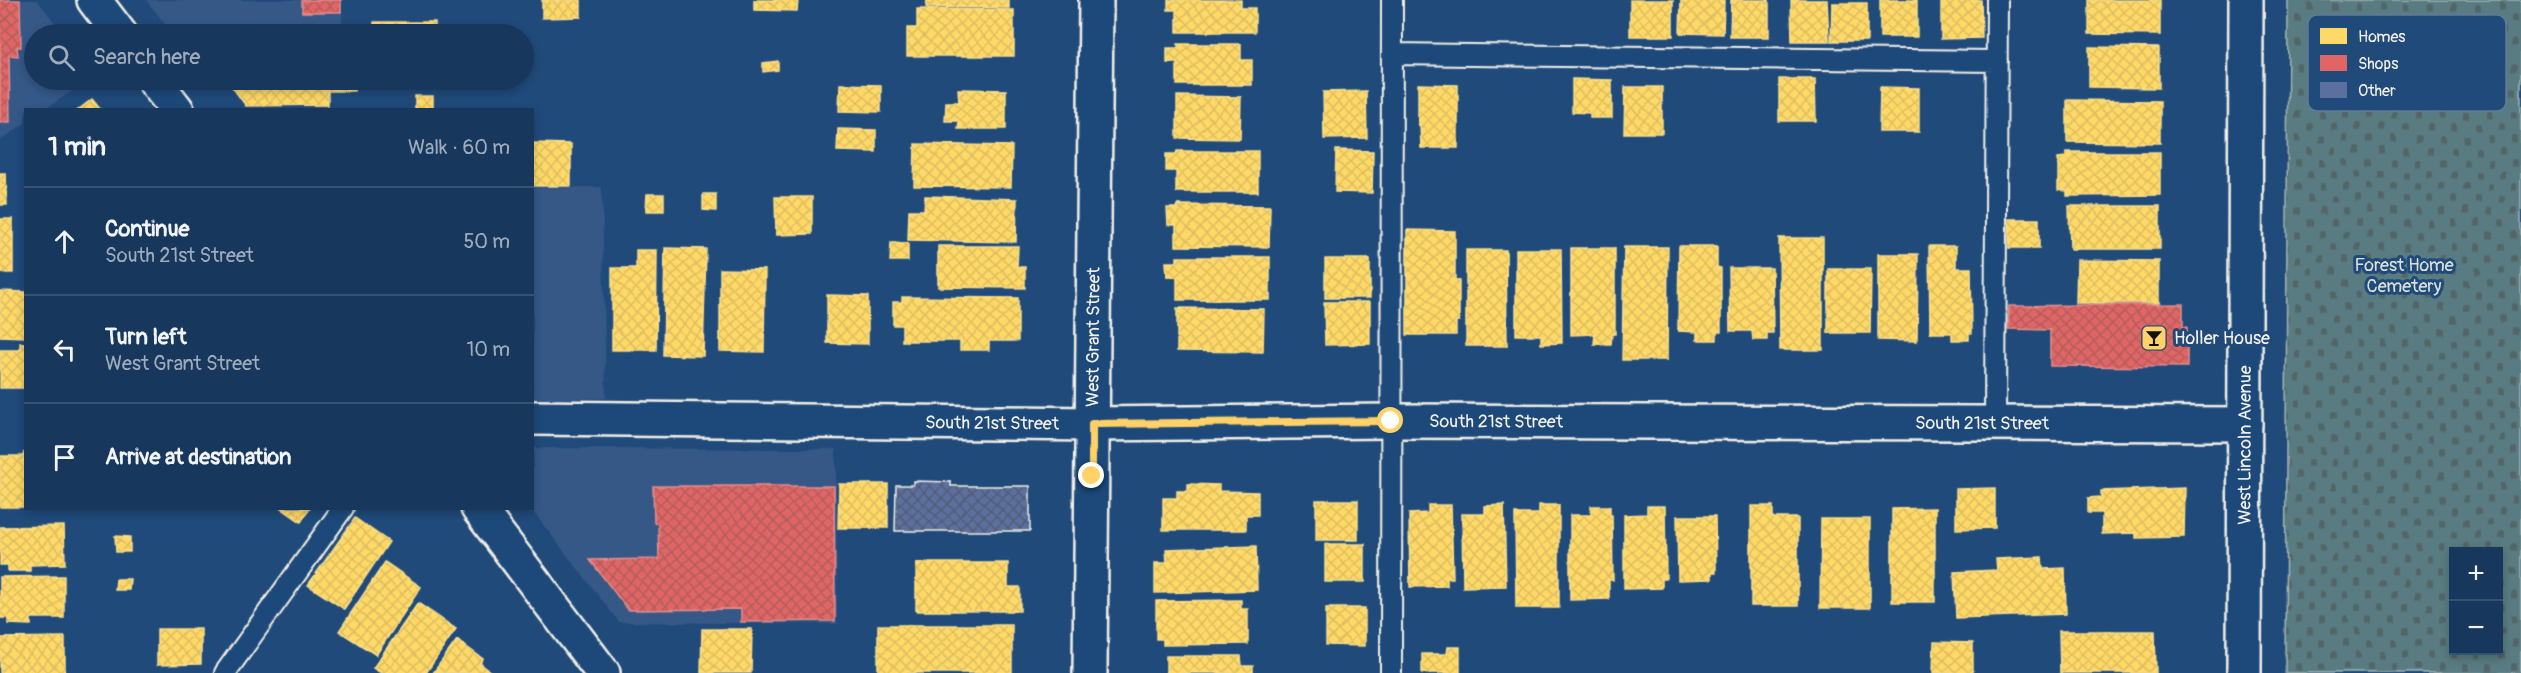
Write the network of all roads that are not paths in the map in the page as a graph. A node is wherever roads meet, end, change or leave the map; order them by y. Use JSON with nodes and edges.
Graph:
{"nodes":[{"id":1,"x":94,"y":0,"type":"edge"},
{"id":2,"x":1096,"y":0,"type":"edge"},
{"id":3,"x":1392,"y":0,"type":"edge"},
{"id":4,"x":1997,"y":0,"type":"edge"},
{"id":5,"x":2246,"y":0,"type":"edge"},
{"id":6,"x":112,"y":24,"type":"edge"},
{"id":7,"x":1392,"y":54,"type":"junction"},
{"id":8,"x":1997,"y":61,"type":"junction"},
{"id":9,"x":162,"y":90,"type":"edge"},
{"id":10,"x":175,"y":108,"type":"edge"},
{"id":11,"x":534,"y":418,"type":"edge"},
{"id":12,"x":1391,"y":421,"type":"junction"},
{"id":13,"x":1092,"y":424,"type":"junction"},
{"id":14,"x":1995,"y":424,"type":"junction"},
{"id":15,"x":2245,"y":424,"type":"junction"},
{"id":16,"x":342,"y":510,"type":"edge"},
{"id":17,"x":480,"y":510,"type":"edge"},
{"id":18,"x":225,"y":673,"type":"edge"},
{"id":19,"x":603,"y":673,"type":"edge"},
{"id":20,"x":1090,"y":673,"type":"edge"},
{"id":21,"x":1391,"y":673,"type":"edge"},
{"id":22,"x":2244,"y":673,"type":"edge"}],
"edges":[{"from":1,"to":6,"type":"street"},
{"from":2,"to":13,"type":"street","name":"West Grant Street"},
{"from":3,"to":7,"type":"lane"},
{"from":4,"to":8,"type":"lane"},
{"from":5,"to":15,"type":"street","name":"West Lincoln Avenue"},
{"from":7,"to":8,"type":"lane"},
{"from":7,"to":12,"type":"lane"},
{"from":8,"to":14,"type":"lane"},
{"from":9,"to":10,"type":"street"},
{"from":11,"to":13,"type":"street","name":"South 21st Street"},
{"from":12,"to":13,"type":"street","name":"South 21st Street"},
{"from":12,"to":14,"type":"street","name":"South 21st Street"},
{"from":12,"to":21,"type":"lane"},
{"from":13,"to":20,"type":"street","name":"West Grant Street"},
{"from":14,"to":15,"type":"street","name":"South 21st Street"},
{"from":15,"to":22,"type":"street","name":"West Lincoln Avenue"},
{"from":16,"to":18,"type":"lane"},
{"from":17,"to":19,"type":"street"}]}
